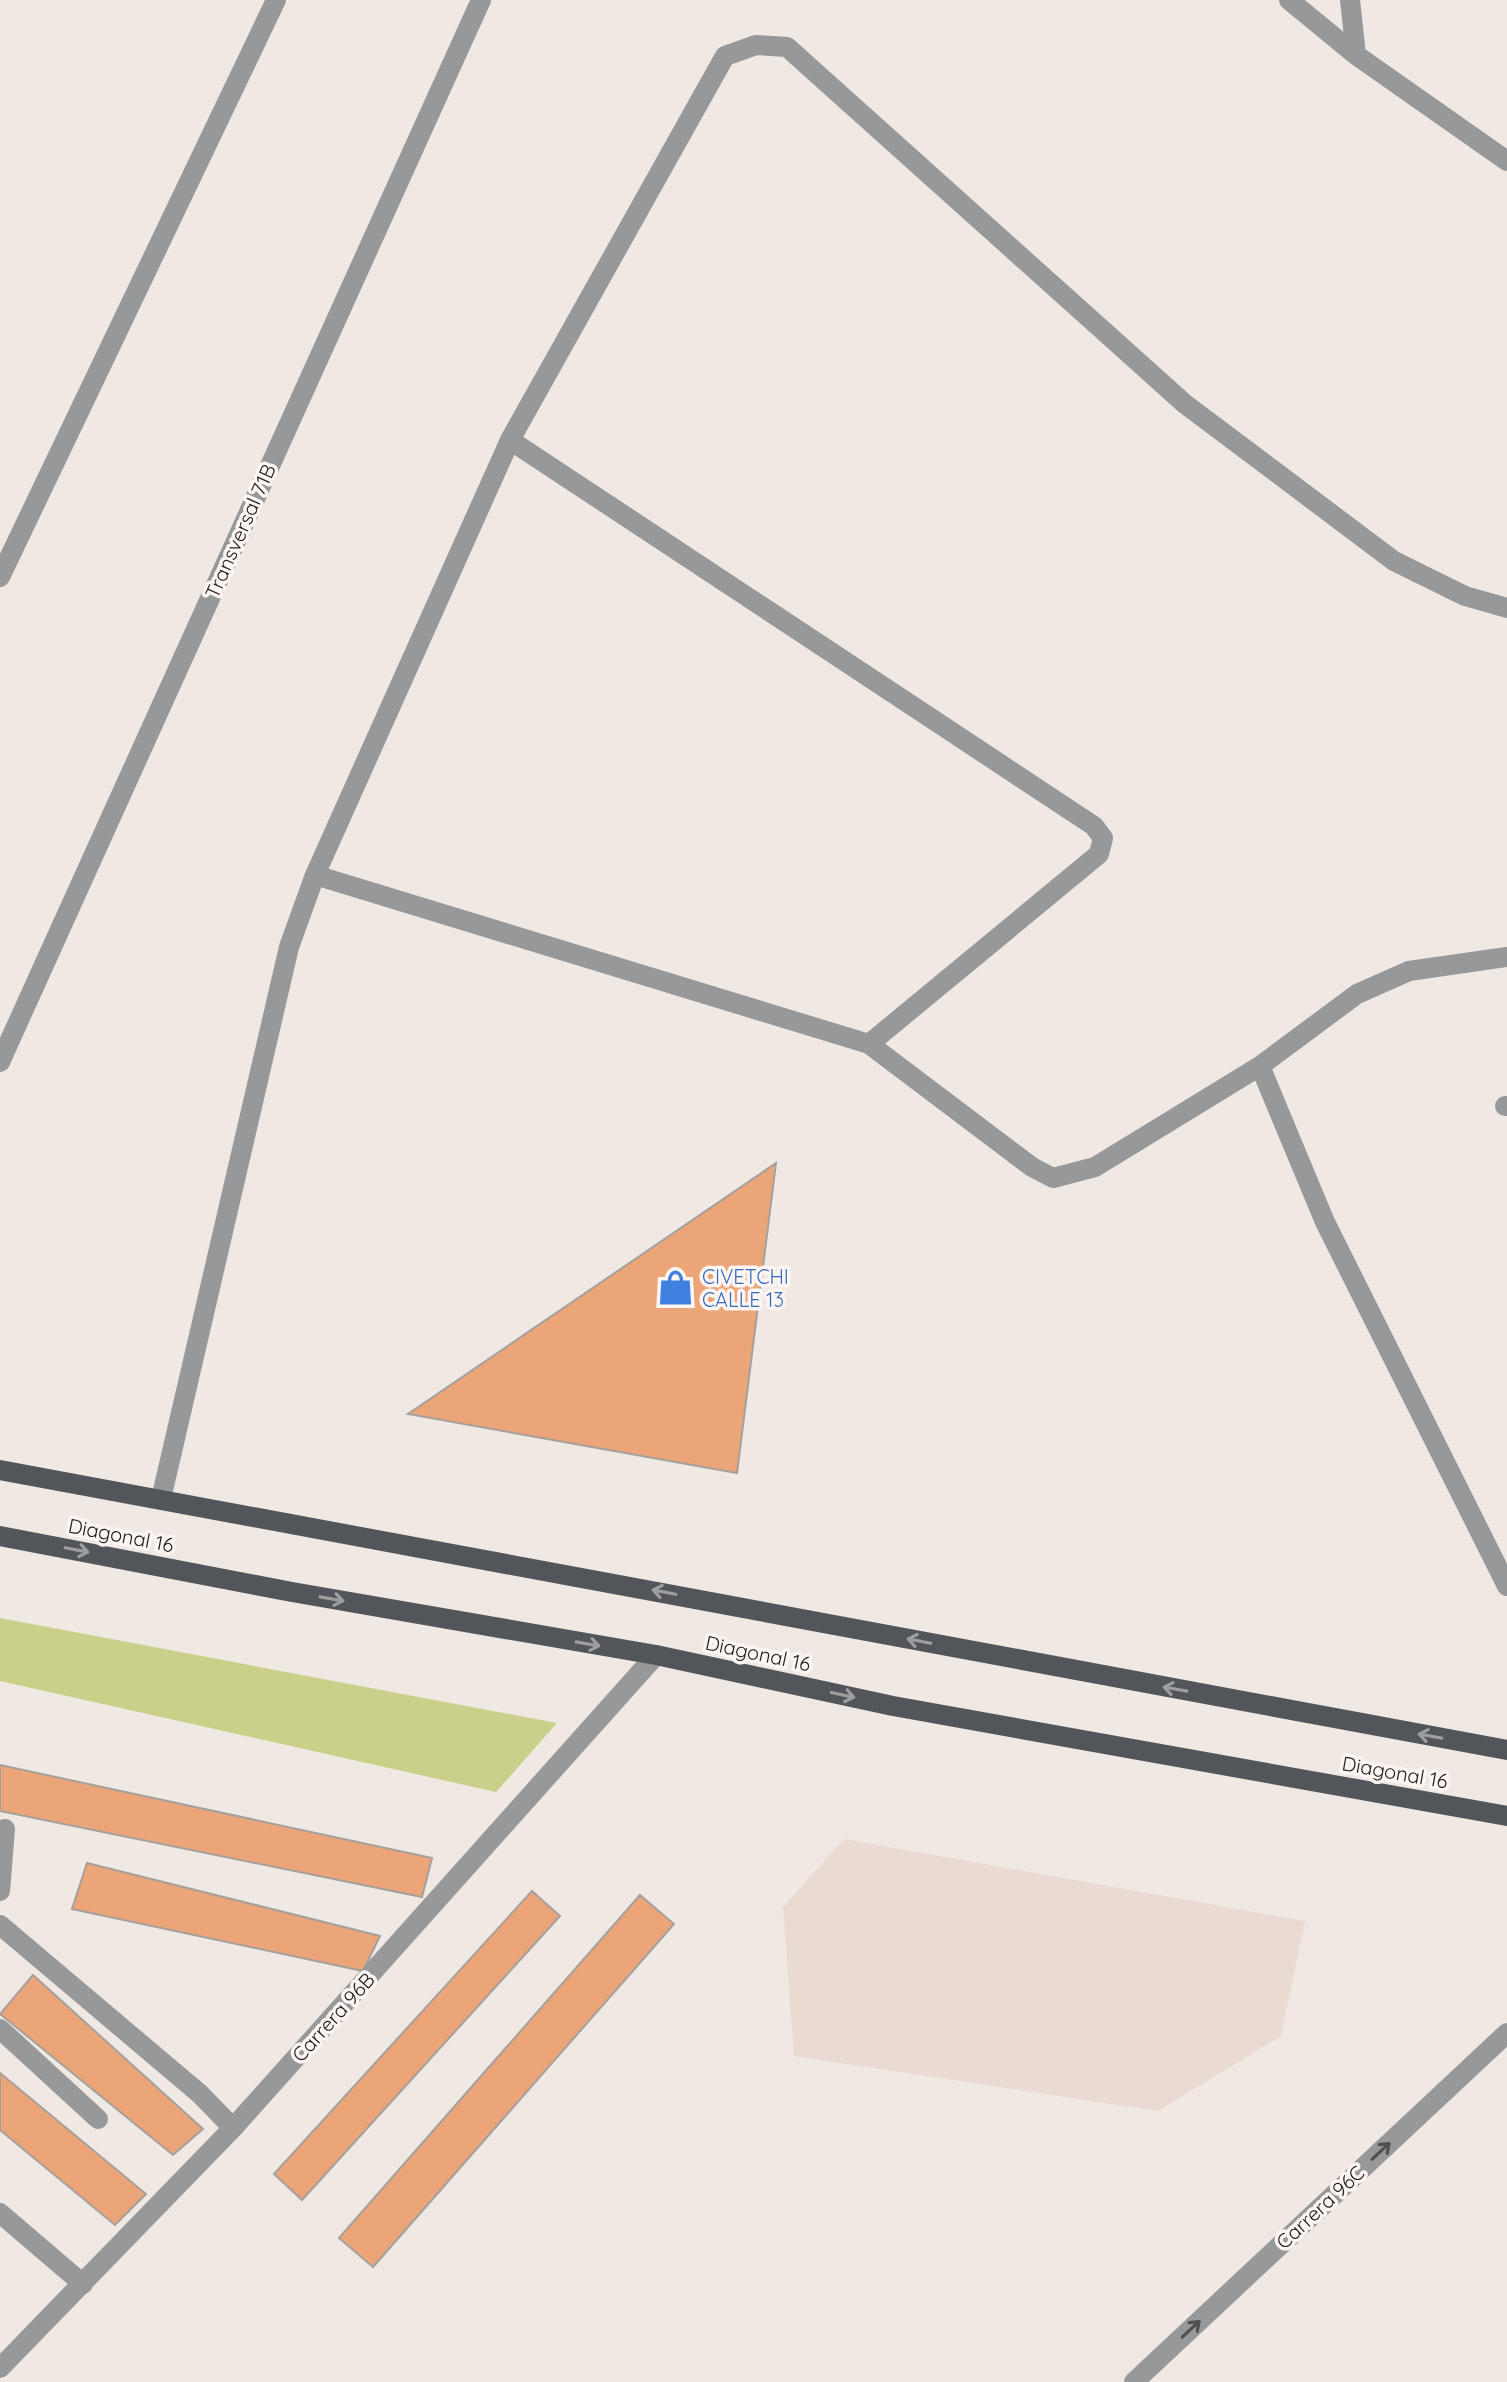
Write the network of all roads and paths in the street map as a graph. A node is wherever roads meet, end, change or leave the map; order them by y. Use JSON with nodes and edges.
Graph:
{"nodes":[{"id":1,"x":276,"y":0,"type":"edge"},
{"id":2,"x":481,"y":0,"type":"edge"},
{"id":3,"x":1289,"y":0,"type":"edge"},
{"id":4,"x":1350,"y":0,"type":"edge"},
{"id":5,"x":1356,"y":55,"type":"junction"},
{"id":6,"x":1507,"y":161,"type":"edge"},
{"id":7,"x":510,"y":440,"type":"junction"},
{"id":8,"x":0,"y":577,"type":"edge"},
{"id":9,"x":1507,"y":608,"type":"edge"},
{"id":10,"x":315,"y":875,"type":"junction"},
{"id":11,"x":1507,"y":957,"type":"edge"},
{"id":12,"x":869,"y":1044,"type":"junction"},
{"id":13,"x":0,"y":1062,"type":"edge"},
{"id":14,"x":1260,"y":1066,"type":"junction"},
{"id":15,"x":0,"y":1470,"type":"edge"},
{"id":16,"x":161,"y":1499,"type":"junction"},
{"id":17,"x":0,"y":1536,"type":"edge"},
{"id":18,"x":1507,"y":1586,"type":"edge"},
{"id":19,"x":656,"y":1655,"type":"junction"},
{"id":20,"x":1507,"y":1750,"type":"edge"},
{"id":21,"x":1507,"y":1816,"type":"edge"},
{"id":22,"x":5,"y":1829,"type":"dead end"},
{"id":23,"x":0,"y":1891,"type":"edge"},
{"id":24,"x":0,"y":1925,"type":"edge"},
{"id":25,"x":0,"y":2029,"type":"edge"},
{"id":26,"x":1507,"y":2033,"type":"edge"},
{"id":27,"x":98,"y":2119,"type":"dead end"},
{"id":28,"x":233,"y":2128,"type":"junction"},
{"id":29,"x":0,"y":2213,"type":"edge"},
{"id":30,"x":83,"y":2284,"type":"junction"},
{"id":31,"x":0,"y":2368,"type":"edge"},
{"id":32,"x":1134,"y":2382,"type":"edge"}],
"edges":[{"from":1,"to":8,"type":"street"},
{"from":2,"to":13,"type":"street","name":"Transversal 71B"},
{"from":3,"to":5,"type":"street"},
{"from":4,"to":5,"type":"street"},
{"from":5,"to":6,"type":"street"},
{"from":7,"to":9,"type":"street"},
{"from":7,"to":10,"type":"street"},
{"from":7,"to":12,"type":"street"},
{"from":10,"to":12,"type":"street"},
{"from":10,"to":16,"type":"street"},
{"from":11,"to":14,"type":"street"},
{"from":12,"to":14,"type":"street"},
{"from":14,"to":18,"type":"street"},
{"from":15,"to":16,"type":"main road","name":"Diagonal 16"},
{"from":20,"to":16,"type":"main road","name":"Diagonal 16","one_way":true},
{"from":17,"to":19,"type":"main road","name":"Diagonal 16","one_way":true},
{"from":19,"to":21,"type":"main road","name":"Diagonal 16","one_way":true},
{"from":19,"to":28,"type":"street","name":"Carrera 96B"},
{"from":22,"to":23,"type":"street"},
{"from":24,"to":28,"type":"street"},
{"from":25,"to":27,"type":"street"},
{"from":32,"to":26,"type":"street","name":"Carrera 96C","one_way":true},
{"from":28,"to":30,"type":"street","name":"Carrera 96B"},
{"from":29,"to":30,"type":"street"},
{"from":30,"to":31,"type":"street","name":"Carrera 96B"}]}
